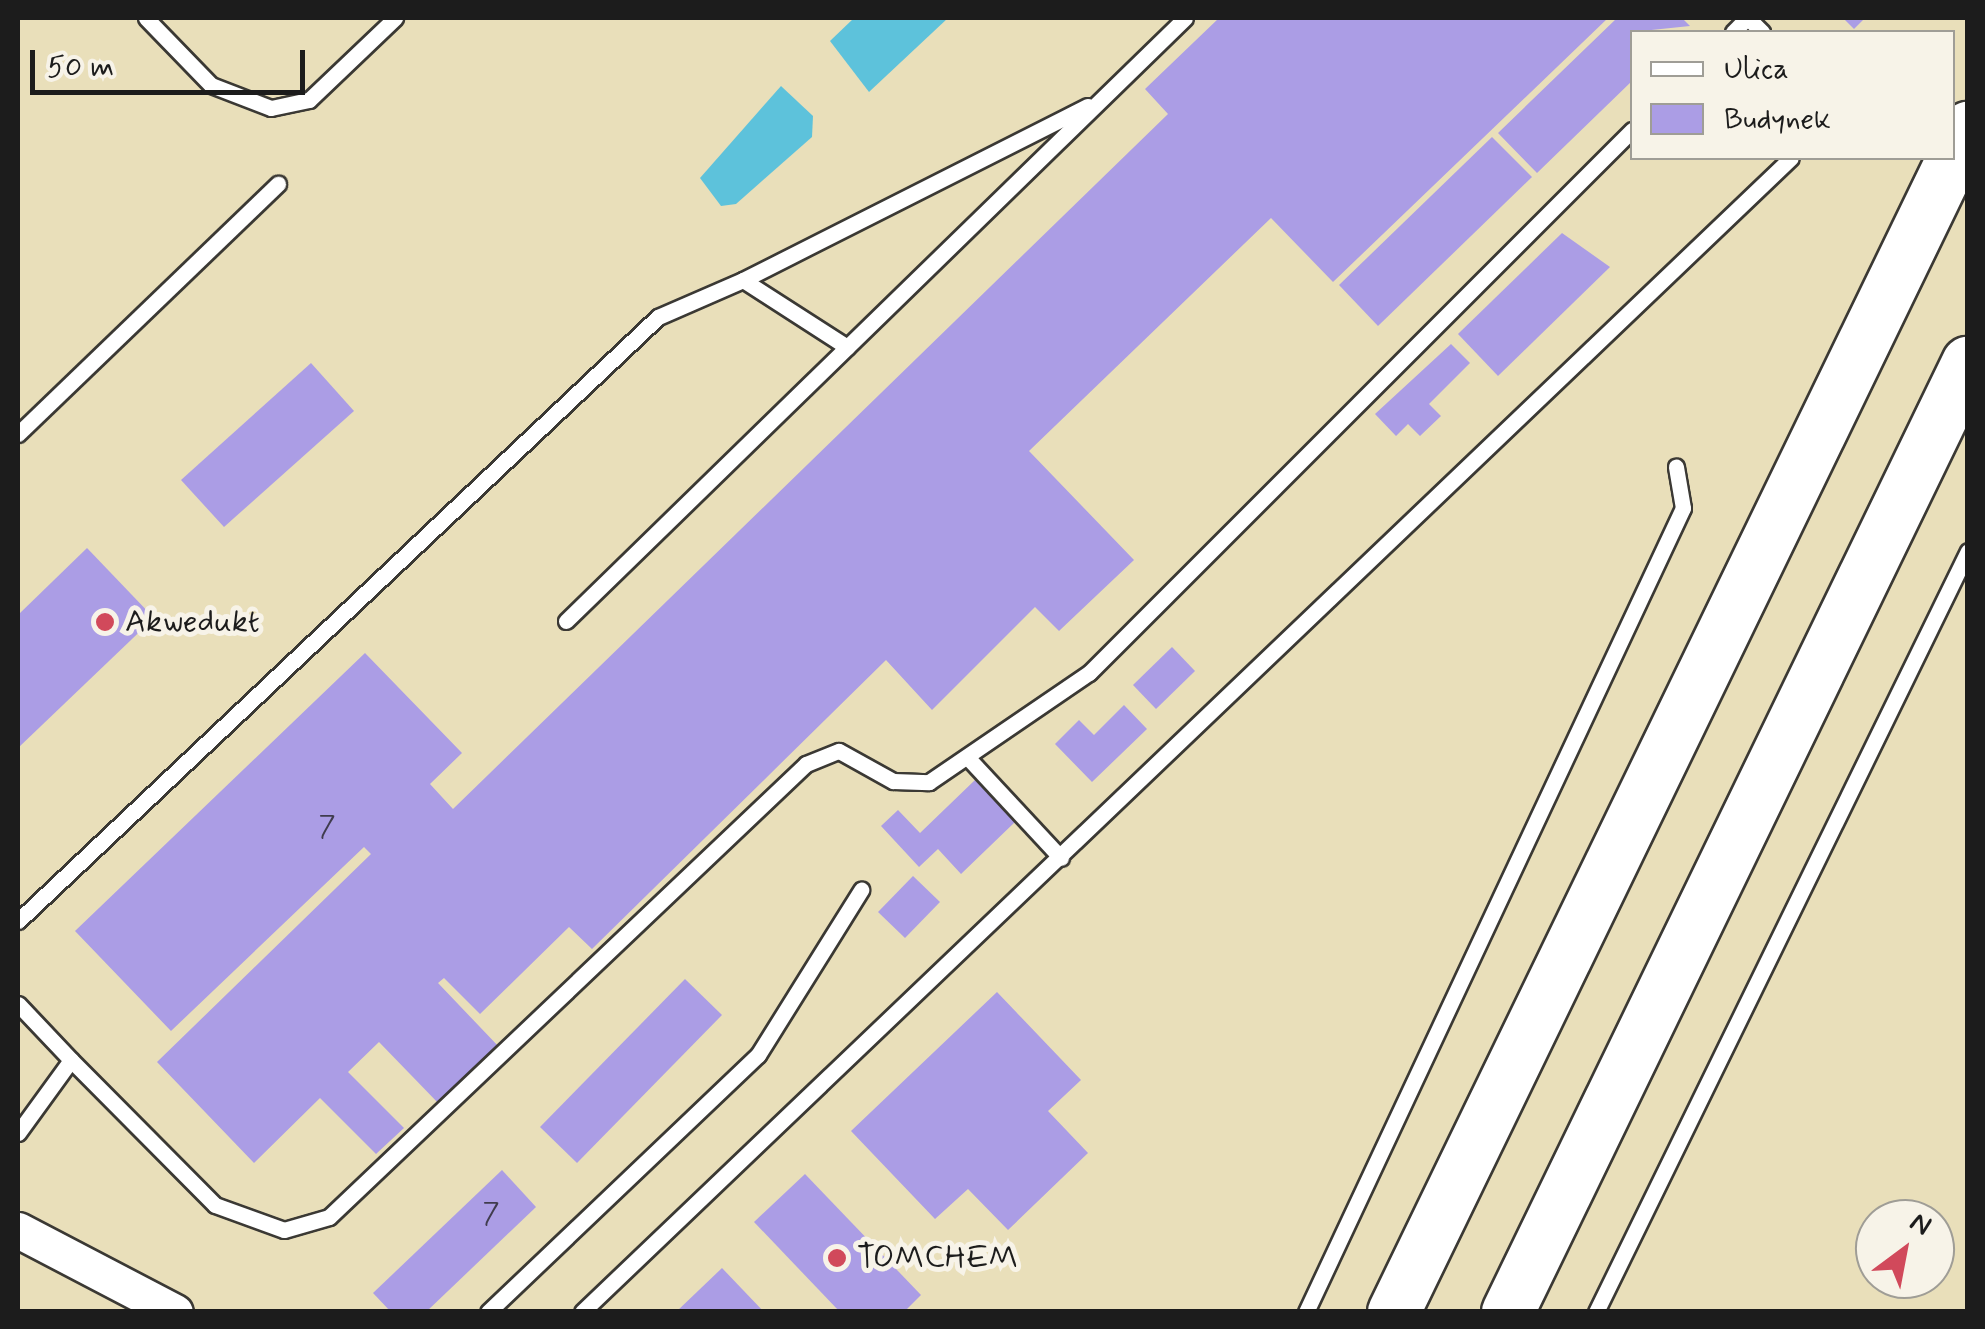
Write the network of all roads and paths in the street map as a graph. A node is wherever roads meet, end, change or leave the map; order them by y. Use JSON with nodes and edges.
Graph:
{"nodes":[{"id":1,"x":146,"y":18,"type":"edge"},
{"id":2,"x":394,"y":18,"type":"edge"},
{"id":3,"x":1185,"y":18,"type":"edge"},
{"id":4,"x":1102,"y":98,"type":"junction"},
{"id":5,"x":1968,"y":128,"type":"edge"},
{"id":6,"x":1630,"y":132,"type":"edge"},
{"id":7,"x":1955,"y":155,"type":"edge"},
{"id":8,"x":1789,"y":160,"type":"edge"},
{"id":9,"x":1952,"y":160,"type":"edge"},
{"id":10,"x":278,"y":184,"type":"dead end"},
{"id":11,"x":742,"y":280,"type":"junction"},
{"id":12,"x":847,"y":346,"type":"junction"},
{"id":13,"x":1968,"y":363,"type":"edge"},
{"id":14,"x":18,"y":434,"type":"edge"},
{"id":15,"x":1676,"y":467,"type":"dead end"},
{"id":16,"x":1968,"y":551,"type":"edge"},
{"id":17,"x":566,"y":621,"type":"dead end"},
{"id":18,"x":969,"y":759,"type":"junction"},
{"id":19,"x":1060,"y":858,"type":"junction"},
{"id":20,"x":861,"y":890,"type":"dead end"},
{"id":21,"x":18,"y":921,"type":"edge"},
{"id":22,"x":18,"y":1004,"type":"edge"},
{"id":23,"x":71,"y":1060,"type":"junction"},
{"id":24,"x":18,"y":1133,"type":"edge"},
{"id":25,"x":18,"y":1230,"type":"edge"},
{"id":26,"x":175,"y":1312,"type":"edge"},
{"id":27,"x":488,"y":1312,"type":"edge"},
{"id":28,"x":582,"y":1312,"type":"edge"},
{"id":29,"x":1306,"y":1312,"type":"edge"},
{"id":30,"x":1394,"y":1312,"type":"edge"},
{"id":31,"x":1508,"y":1312,"type":"edge"},
{"id":32,"x":1596,"y":1312,"type":"edge"}],
"edges":[{"from":1,"to":2,"type":"lane"},
{"from":3,"to":4,"type":"lane"},
{"from":4,"to":11,"type":"lane"},
{"from":4,"to":12,"type":"lane"},
{"from":5,"to":7,"type":"highway"},
{"from":6,"to":18,"type":"lane"},
{"from":8,"to":19,"type":"lane"},
{"from":9,"to":30,"type":"highway"},
{"from":10,"to":14,"type":"lane"},
{"from":11,"to":12,"type":"lane"},
{"from":11,"to":21,"type":"lane"},
{"from":12,"to":17,"type":"lane"},
{"from":13,"to":31,"type":"highway"},
{"from":15,"to":29,"type":"lane"},
{"from":16,"to":32,"type":"lane"},
{"from":18,"to":19,"type":"lane"},
{"from":18,"to":23,"type":"lane"},
{"from":19,"to":28,"type":"lane"},
{"from":20,"to":27,"type":"lane"},
{"from":22,"to":23,"type":"lane"},
{"from":23,"to":24,"type":"lane"},
{"from":25,"to":26,"type":"street"}]}
